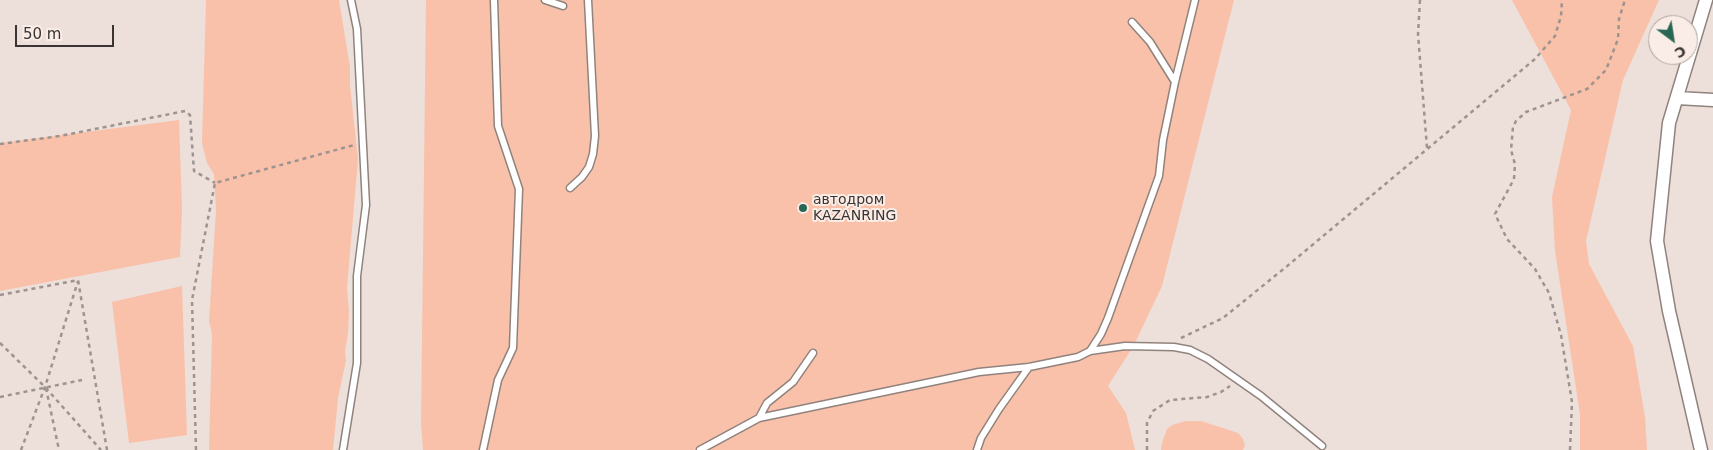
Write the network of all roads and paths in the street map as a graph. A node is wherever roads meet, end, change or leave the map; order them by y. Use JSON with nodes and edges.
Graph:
{"nodes":[{"id":1,"x":350,"y":0,"type":"edge"},
{"id":2,"x":494,"y":0,"type":"edge"},
{"id":3,"x":545,"y":0,"type":"edge"},
{"id":4,"x":588,"y":0,"type":"edge"},
{"id":5,"x":1194,"y":0,"type":"edge"},
{"id":6,"x":1420,"y":0,"type":"edge"},
{"id":7,"x":1562,"y":0,"type":"edge"},
{"id":8,"x":1624,"y":0,"type":"edge"},
{"id":9,"x":1706,"y":0,"type":"edge"},
{"id":10,"x":563,"y":6,"type":"dead end"},
{"id":11,"x":1132,"y":22,"type":"dead end"},
{"id":12,"x":1175,"y":82,"type":"junction"},
{"id":13,"x":1676,"y":98,"type":"junction"},
{"id":14,"x":1713,"y":100,"type":"edge"},
{"id":15,"x":362,"y":142,"type":"junction"},
{"id":16,"x":0,"y":144,"type":"edge"},
{"id":17,"x":1428,"y":149,"type":"junction"},
{"id":18,"x":215,"y":183,"type":"junction"},
{"id":19,"x":570,"y":188,"type":"dead end"},
{"id":20,"x":78,"y":280,"type":"junction"},
{"id":21,"x":0,"y":295,"type":"edge"},
{"id":22,"x":0,"y":343,"type":"edge"},
{"id":23,"x":1174,"y":347,"type":"junction"},
{"id":24,"x":1090,"y":351,"type":"junction"},
{"id":25,"x":813,"y":353,"type":"dead end"},
{"id":26,"x":1029,"y":367,"type":"junction"},
{"id":27,"x":82,"y":380,"type":"dead end"},
{"id":28,"x":1238,"y":380,"type":"junction"},
{"id":29,"x":46,"y":387,"type":"junction"},
{"id":30,"x":0,"y":397,"type":"edge"},
{"id":31,"x":759,"y":418,"type":"junction"},
{"id":32,"x":1322,"y":446,"type":"dead end"},
{"id":33,"x":21,"y":450,"type":"edge"},
{"id":34,"x":58,"y":450,"type":"edge"},
{"id":35,"x":101,"y":450,"type":"edge"},
{"id":36,"x":107,"y":450,"type":"edge"},
{"id":37,"x":196,"y":450,"type":"edge"},
{"id":38,"x":343,"y":450,"type":"edge"},
{"id":39,"x":483,"y":450,"type":"edge"},
{"id":40,"x":700,"y":450,"type":"edge"},
{"id":41,"x":977,"y":450,"type":"edge"},
{"id":42,"x":1147,"y":450,"type":"edge"},
{"id":43,"x":1570,"y":450,"type":"edge"},
{"id":44,"x":1701,"y":450,"type":"edge"}],
"edges":[{"from":1,"to":15,"type":"lane"},
{"from":2,"to":39,"type":"lane"},
{"from":3,"to":10,"type":"lane"},
{"from":4,"to":19,"type":"lane"},
{"from":5,"to":12,"type":"lane"},
{"from":6,"to":17,"type":"path"},
{"from":7,"to":17,"type":"path"},
{"from":8,"to":43,"type":"path"},
{"from":9,"to":13,"type":"street"},
{"from":11,"to":12,"type":"lane"},
{"from":12,"to":24,"type":"lane"},
{"from":13,"to":14,"type":"street"},
{"from":13,"to":44,"type":"street"},
{"from":15,"to":18,"type":"path"},
{"from":15,"to":38,"type":"lane"},
{"from":16,"to":18,"type":"path"},
{"from":17,"to":23,"type":"path"},
{"from":18,"to":37,"type":"path"},
{"from":20,"to":21,"type":"path"},
{"from":20,"to":29,"type":"path"},
{"from":20,"to":36,"type":"path"},
{"from":22,"to":29,"type":"path"},
{"from":23,"to":24,"type":"lane"},
{"from":23,"to":28,"type":"lane"},
{"from":24,"to":26,"type":"lane"},
{"from":25,"to":31,"type":"lane"},
{"from":26,"to":31,"type":"lane"},
{"from":26,"to":41,"type":"lane"},
{"from":27,"to":29,"type":"path"},
{"from":28,"to":32,"type":"lane"},
{"from":28,"to":42,"type":"path"},
{"from":29,"to":30,"type":"path"},
{"from":29,"to":33,"type":"path"},
{"from":29,"to":34,"type":"path"},
{"from":29,"to":35,"type":"path"},
{"from":31,"to":40,"type":"lane"}]}
